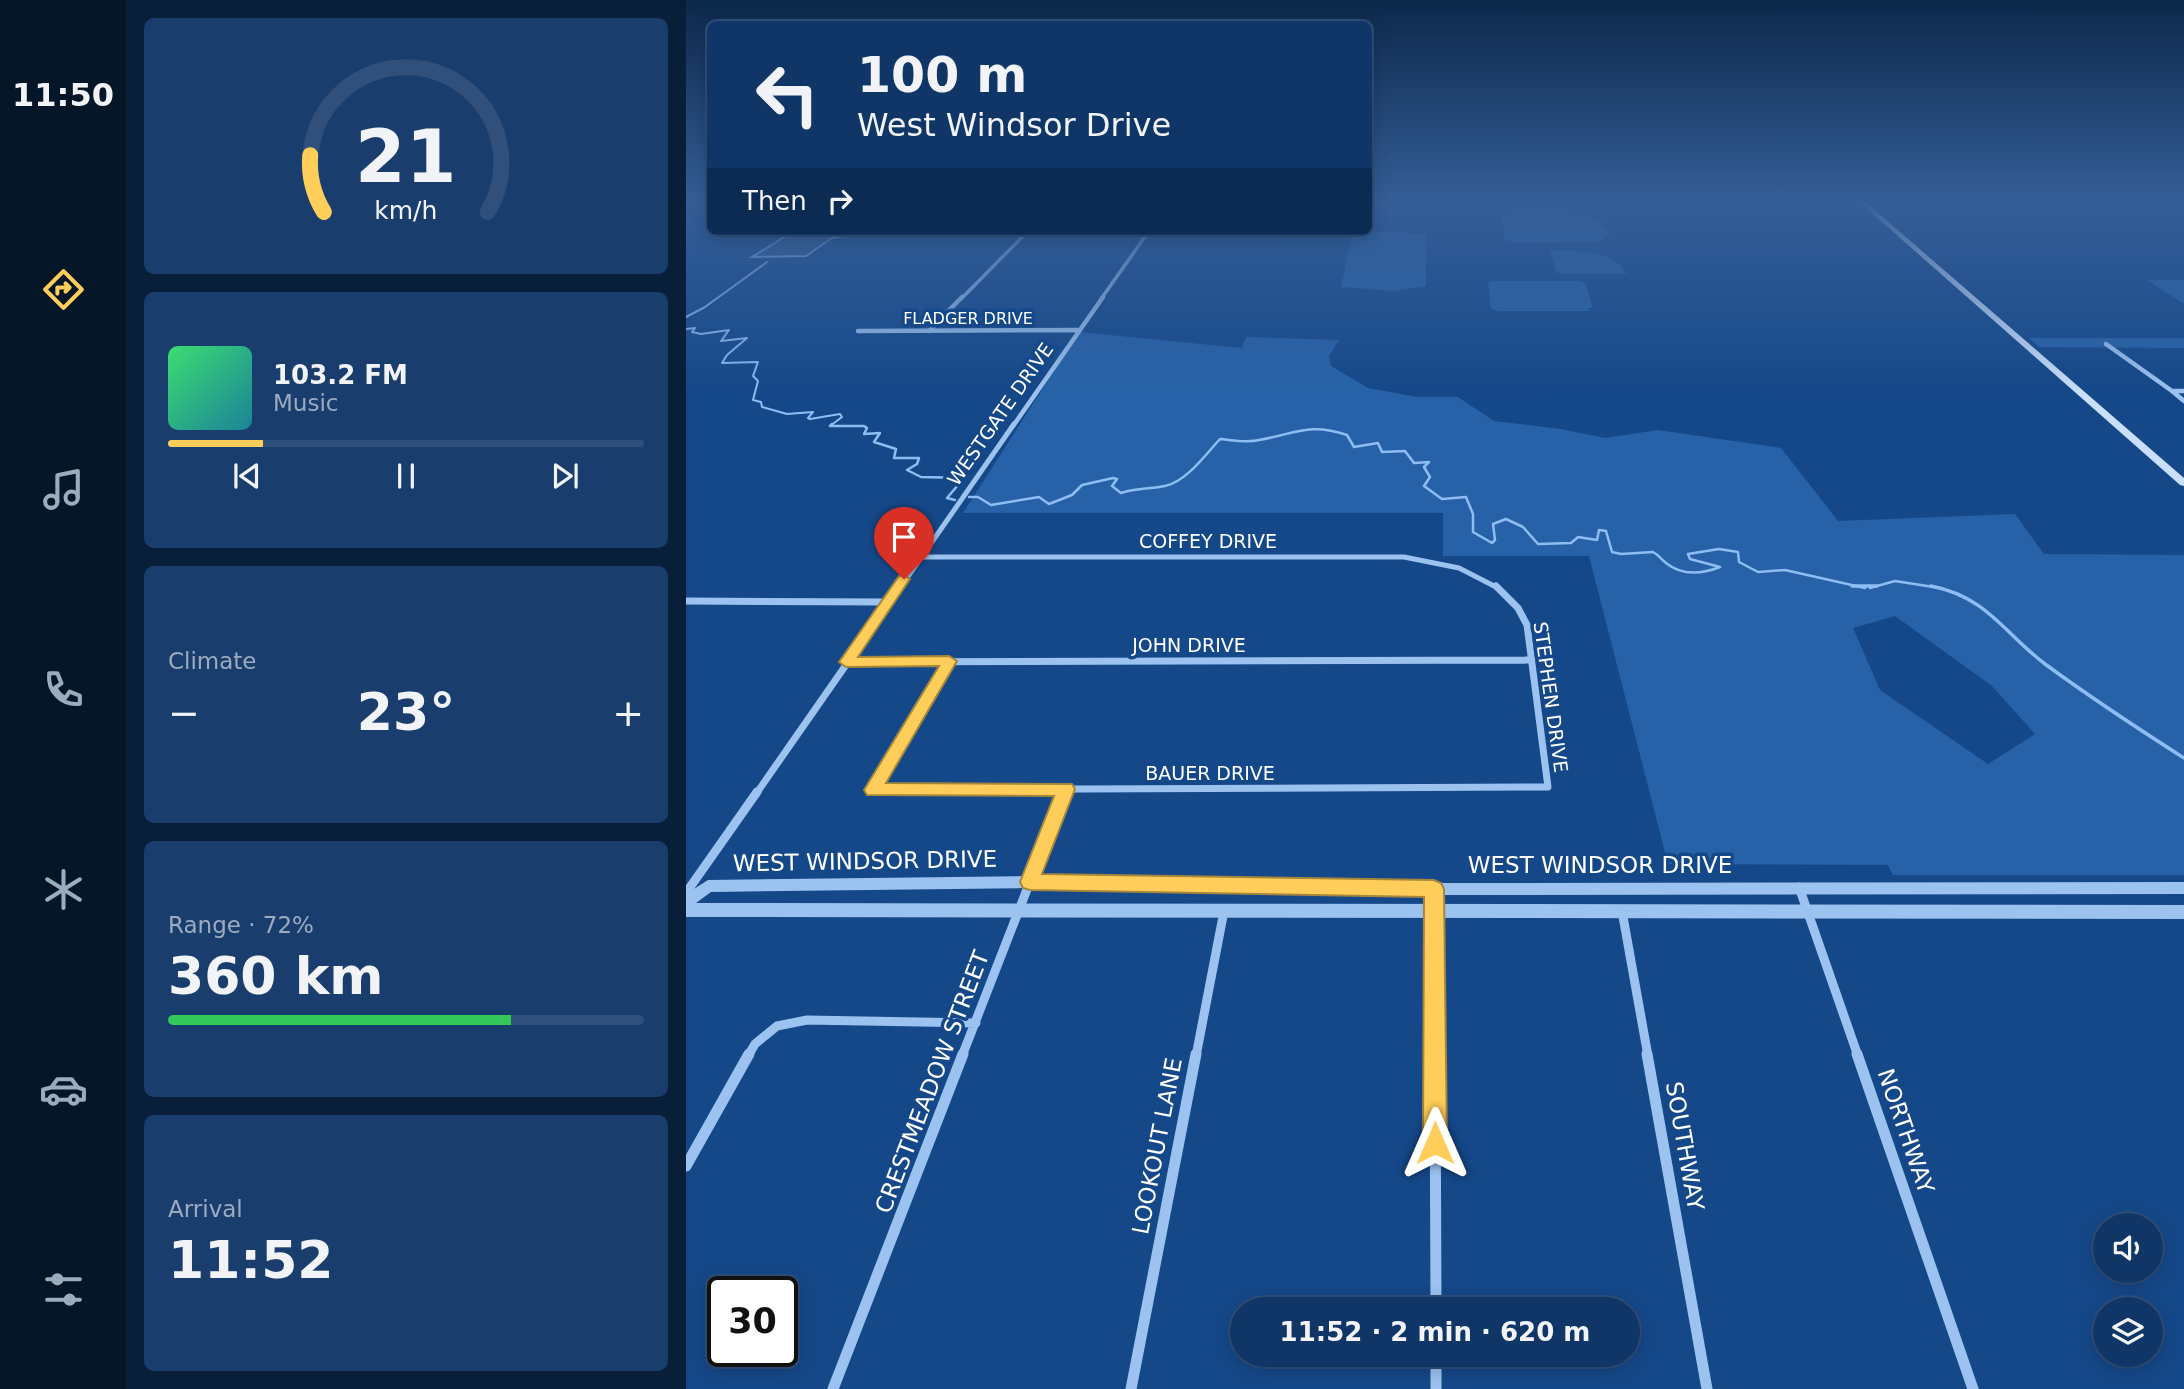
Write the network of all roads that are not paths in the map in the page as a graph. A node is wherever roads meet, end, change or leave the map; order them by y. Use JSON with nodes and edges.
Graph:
{"nodes":[{"id":1,"x":995,"y":264,"type":"edge"},
{"id":2,"x":1125,"y":264,"type":"edge"},
{"id":3,"x":1933,"y":264,"type":"edge"},
{"id":4,"x":1078,"y":330,"type":"junction"},
{"id":5,"x":858,"y":331,"type":"dead end"},
{"id":6,"x":929,"y":331,"type":"junction"},
{"id":7,"x":2106,"y":344,"type":"dead end"},
{"id":8,"x":2172,"y":391,"type":"junction"},
{"id":9,"x":2184,"y":391,"type":"edge"},
{"id":10,"x":2184,"y":401,"type":"edge"},
{"id":11,"x":2184,"y":483,"type":"edge"},
{"id":12,"x":920,"y":557,"type":"junction"},
{"id":13,"x":1492,"y":582,"type":"joint"},
{"id":14,"x":686,"y":601,"type":"edge"},
{"id":15,"x":887,"y":602,"type":"junction"},
{"id":16,"x":1532,"y":660,"type":"junction"},
{"id":17,"x":949,"y":661,"type":"junction"},
{"id":18,"x":846,"y":662,"type":"junction"},
{"id":19,"x":1548,"y":788,"type":"joint"},
{"id":20,"x":1066,"y":789,"type":"junction"},
{"id":21,"x":1030,"y":882,"type":"junction"},
{"id":22,"x":1799,"y":887,"type":"junction"},
{"id":23,"x":2184,"y":888,"type":"edge"},
{"id":24,"x":1434,"y":889,"type":"junction"},
{"id":25,"x":686,"y":893,"type":"edge"},
{"id":26,"x":686,"y":902,"type":"edge"},
{"id":27,"x":1020,"y":909,"type":"junction"},
{"id":28,"x":1434,"y":909,"type":"junction"},
{"id":29,"x":1622,"y":909,"type":"junction"},
{"id":30,"x":686,"y":910,"type":"edge"},
{"id":31,"x":1224,"y":910,"type":"junction"},
{"id":32,"x":1807,"y":910,"type":"junction"},
{"id":33,"x":2184,"y":912,"type":"edge"},
{"id":34,"x":976,"y":1023,"type":"junction"},
{"id":35,"x":686,"y":1166,"type":"edge"},
{"id":36,"x":1436,"y":1297,"type":"edge"},
{"id":37,"x":1436,"y":1367,"type":"edge"},
{"id":38,"x":833,"y":1389,"type":"edge"},
{"id":39,"x":1131,"y":1389,"type":"edge"},
{"id":40,"x":1436,"y":1389,"type":"edge"},
{"id":41,"x":1707,"y":1389,"type":"edge"},
{"id":42,"x":1973,"y":1389,"type":"edge"}],
"edges":[{"from":1,"to":6,"type":"street"},
{"from":2,"to":4,"type":"street","name":"WESTGATE DRIVE"},
{"from":3,"to":11,"type":"main road"},
{"from":4,"to":6,"type":"street","name":"FLADGER DRIVE"},
{"from":4,"to":12,"type":"street","name":"WESTGATE DRIVE"},
{"from":5,"to":6,"type":"street","name":"FLADGER DRIVE"},
{"from":7,"to":8,"type":"street"},
{"from":8,"to":9,"type":"street"},
{"from":8,"to":10,"type":"street"},
{"from":12,"to":13,"type":"street","name":"COFFEY DRIVE"},
{"from":12,"to":15,"type":"street","name":"WESTGATE DRIVE"},
{"from":13,"to":16,"type":"street","name":"STEPHEN DRIVE"},
{"from":14,"to":15,"type":"street"},
{"from":15,"to":18,"type":"street","name":"WESTGATE DRIVE"},
{"from":16,"to":17,"type":"street","name":"JOHN DRIVE"},
{"from":16,"to":19,"type":"street","name":"STEPHEN DRIVE"},
{"from":17,"to":18,"type":"street","name":"JOHN DRIVE"},
{"from":17,"to":20,"type":"street","name":"BAUER DRIVE"},
{"from":18,"to":25,"type":"street","name":"WESTGATE DRIVE"},
{"from":19,"to":20,"type":"street","name":"BAUER DRIVE"},
{"from":20,"to":21,"type":"street","name":"CRESTMEADOW STREET"},
{"from":21,"to":24,"type":"street","name":"WEST WINDSOR DRIVE"},
{"from":21,"to":26,"type":"street","name":"WEST WINDSOR DRIVE"},
{"from":21,"to":27,"type":"street","name":"CRESTMEADOW STREET"},
{"from":22,"to":23,"type":"street","name":"WEST WINDSOR DRIVE"},
{"from":22,"to":24,"type":"street","name":"WEST WINDSOR DRIVE"},
{"from":22,"to":32,"type":"street","name":"NORTHWAY"},
{"from":24,"to":28,"type":"street"},
{"from":27,"to":30,"type":"street"},
{"from":27,"to":31,"type":"street"},
{"from":27,"to":34,"type":"street","name":"CRESTMEADOW STREET"},
{"from":28,"to":29,"type":"street"},
{"from":28,"to":31,"type":"street"},
{"from":28,"to":36,"type":"street"},
{"from":29,"to":32,"type":"street"},
{"from":29,"to":41,"type":"street","name":"SOUTHWAY"},
{"from":31,"to":39,"type":"street","name":"LOOKOUT LANE"},
{"from":32,"to":33,"type":"street"},
{"from":32,"to":42,"type":"street","name":"NORTHWAY"},
{"from":34,"to":35,"type":"street"},
{"from":34,"to":38,"type":"street","name":"CRESTMEADOW STREET"},
{"from":37,"to":40,"type":"street"}]}
